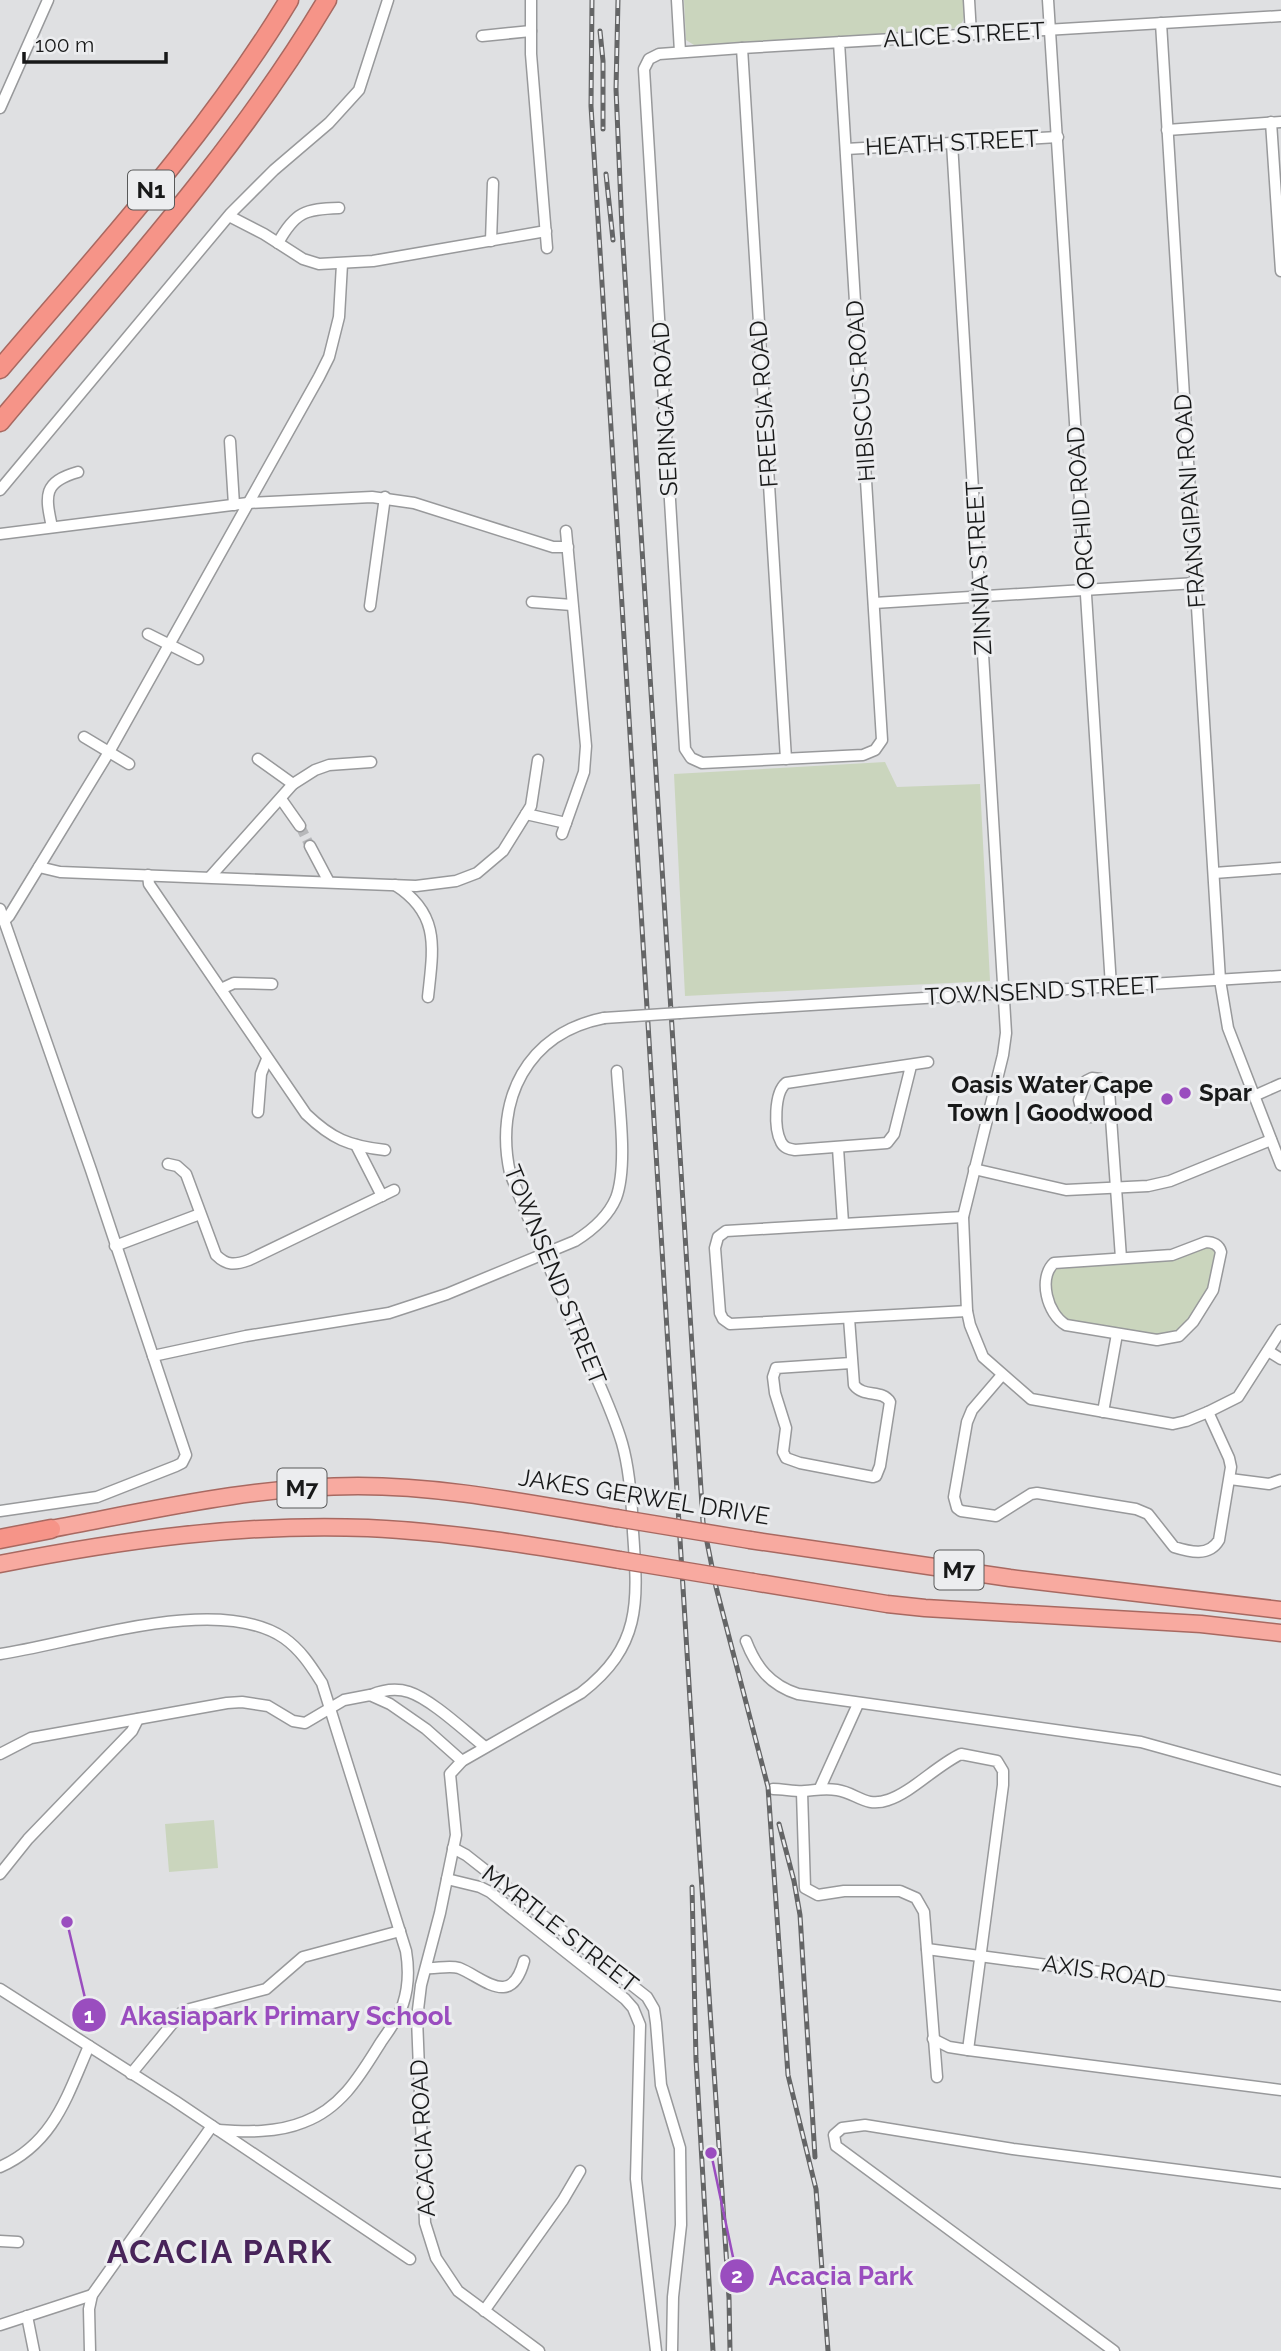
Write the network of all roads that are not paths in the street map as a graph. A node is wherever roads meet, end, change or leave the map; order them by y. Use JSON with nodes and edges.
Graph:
{"nodes":[{"id":1,"x":48,"y":0,"type":"edge"},
{"id":2,"x":289,"y":0,"type":"edge"},
{"id":3,"x":327,"y":0,"type":"edge"},
{"id":4,"x":388,"y":0,"type":"edge"},
{"id":5,"x":531,"y":0,"type":"edge"},
{"id":6,"x":677,"y":0,"type":"edge"},
{"id":7,"x":969,"y":0,"type":"edge"},
{"id":8,"x":1048,"y":0,"type":"edge"},
{"id":9,"x":1281,"y":16,"type":"edge"},
{"id":10,"x":1161,"y":23,"type":"junction"},
{"id":11,"x":1051,"y":30,"type":"junction"},
{"id":12,"x":531,"y":31,"type":"junction"},
{"id":13,"x":971,"y":34,"type":"junction"},
{"id":14,"x":482,"y":36,"type":"dead end"},
{"id":15,"x":839,"y":42,"type":"junction"},
{"id":16,"x":742,"y":48,"type":"junction"},
{"id":17,"x":680,"y":52,"type":"junction"},
{"id":18,"x":649,"y":59,"type":"joint"},
{"id":19,"x":0,"y":108,"type":"edge"},
{"id":20,"x":1276,"y":122,"type":"edge"},
{"id":21,"x":1167,"y":130,"type":"junction"},
{"id":22,"x":1058,"y":136,"type":"junction"},
{"id":23,"x":953,"y":143,"type":"junction"},
{"id":24,"x":846,"y":149,"type":"junction"},
{"id":25,"x":493,"y":183,"type":"dead end"},
{"id":26,"x":339,"y":208,"type":"dead end"},
{"id":27,"x":229,"y":216,"type":"junction"},
{"id":28,"x":546,"y":231,"type":"junction"},
{"id":29,"x":491,"y":241,"type":"junction"},
{"id":30,"x":278,"y":243,"type":"junction"},
{"id":31,"x":547,"y":248,"type":"dead end"},
{"id":32,"x":342,"y":264,"type":"junction"},
{"id":33,"x":1281,"y":271,"type":"edge"},
{"id":34,"x":0,"y":369,"type":"edge"},
{"id":35,"x":0,"y":422,"type":"edge"},
{"id":36,"x":230,"y":441,"type":"dead end"},
{"id":37,"x":78,"y":472,"type":"dead end"},
{"id":38,"x":0,"y":490,"type":"edge"},
{"id":39,"x":385,"y":498,"type":"junction"},
{"id":40,"x":248,"y":503,"type":"junction"},
{"id":41,"x":234,"y":505,"type":"junction"},
{"id":42,"x":52,"y":527,"type":"junction"},
{"id":43,"x":566,"y":531,"type":"dead end"},
{"id":44,"x":0,"y":534,"type":"edge"},
{"id":45,"x":568,"y":547,"type":"junction"},
{"id":46,"x":1196,"y":583,"type":"junction"},
{"id":47,"x":1086,"y":589,"type":"junction"},
{"id":48,"x":981,"y":596,"type":"junction"},
{"id":49,"x":533,"y":602,"type":"dead end"},
{"id":50,"x":874,"y":603,"type":"junction"},
{"id":51,"x":572,"y":605,"type":"junction"},
{"id":52,"x":370,"y":606,"type":"dead end"},
{"id":53,"x":148,"y":634,"type":"dead end"},
{"id":54,"x":171,"y":646,"type":"junction"},
{"id":55,"x":198,"y":659,"type":"dead end"},
{"id":56,"x":84,"y":737,"type":"dead end"},
{"id":57,"x":109,"y":752,"type":"junction"},
{"id":58,"x":258,"y":759,"type":"dead end"},
{"id":59,"x":786,"y":759,"type":"junction"},
{"id":60,"x":538,"y":760,"type":"dead end"},
{"id":61,"x":371,"y":762,"type":"dead end"},
{"id":62,"x":129,"y":764,"type":"dead end"},
{"id":63,"x":293,"y":784,"type":"junction"},
{"id":64,"x":281,"y":799,"type":"junction"},
{"id":65,"x":526,"y":814,"type":"junction"},
{"id":66,"x":300,"y":825,"type":"tunnel mouth"},
{"id":67,"x":310,"y":846,"type":"tunnel mouth"},
{"id":68,"x":39,"y":867,"type":"junction"},
{"id":69,"x":1281,"y":868,"type":"edge"},
{"id":70,"x":1214,"y":873,"type":"junction"},
{"id":71,"x":148,"y":875,"type":"junction"},
{"id":72,"x":209,"y":877,"type":"junction"},
{"id":73,"x":329,"y":882,"type":"junction"},
{"id":74,"x":394,"y":884,"type":"junction"},
{"id":75,"x":0,"y":909,"type":"edge"},
{"id":76,"x":4,"y":921,"type":"junction"},
{"id":77,"x":1281,"y":976,"type":"edge"},
{"id":78,"x":1220,"y":980,"type":"junction"},
{"id":79,"x":272,"y":984,"type":"dead end"},
{"id":80,"x":1111,"y":986,"type":"junction"},
{"id":81,"x":221,"y":989,"type":"junction"},
{"id":82,"x":1003,"y":993,"type":"junction"},
{"id":83,"x":428,"y":996,"type":"dead end"},
{"id":84,"x":267,"y":1059,"type":"junction"},
{"id":85,"x":928,"y":1062,"type":"dead end"},
{"id":86,"x":911,"y":1066,"type":"junction"},
{"id":87,"x":617,"y":1071,"type":"dead end"},
{"id":88,"x":1281,"y":1084,"type":"edge"},
{"id":89,"x":1254,"y":1096,"type":"junction"},
{"id":90,"x":258,"y":1112,"type":"dead end"},
{"id":91,"x":1111,"y":1116,"type":"junction"},
{"id":92,"x":1271,"y":1140,"type":"junction"},
{"id":93,"x":356,"y":1145,"type":"junction"},
{"id":94,"x":838,"y":1148,"type":"junction"},
{"id":95,"x":385,"y":1150,"type":"dead end"},
{"id":96,"x":168,"y":1164,"type":"dead end"},
{"id":97,"x":1281,"y":1165,"type":"edge"},
{"id":98,"x":974,"y":1169,"type":"junction"},
{"id":99,"x":1116,"y":1187,"type":"junction"},
{"id":100,"x":394,"y":1190,"type":"dead end"},
{"id":101,"x":382,"y":1196,"type":"junction"},
{"id":102,"x":200,"y":1214,"type":"junction"},
{"id":103,"x":962,"y":1217,"type":"junction"},
{"id":104,"x":843,"y":1223,"type":"junction"},
{"id":105,"x":115,"y":1245,"type":"junction"},
{"id":106,"x":543,"y":1254,"type":"junction"},
{"id":107,"x":1121,"y":1258,"type":"junction"},
{"id":108,"x":967,"y":1311,"type":"junction"},
{"id":109,"x":849,"y":1318,"type":"junction"},
{"id":110,"x":1281,"y":1330,"type":"edge"},
{"id":111,"x":1117,"y":1334,"type":"junction"},
{"id":112,"x":1268,"y":1351,"type":"junction"},
{"id":113,"x":153,"y":1356,"type":"junction"},
{"id":114,"x":1281,"y":1359,"type":"edge"},
{"id":115,"x":851,"y":1363,"type":"junction"},
{"id":116,"x":1002,"y":1374,"type":"junction"},
{"id":117,"x":1103,"y":1412,"type":"junction"},
{"id":118,"x":1208,"y":1412,"type":"junction"},
{"id":119,"x":1230,"y":1479,"type":"junction"},
{"id":120,"x":1281,"y":1480,"type":"edge"},
{"id":121,"x":0,"y":1511,"type":"edge"},
{"id":122,"x":51,"y":1529,"type":"junction"},
{"id":123,"x":0,"y":1534,"type":"edge"},
{"id":124,"x":0,"y":1539,"type":"edge"},
{"id":125,"x":0,"y":1564,"type":"edge"},
{"id":126,"x":1281,"y":1610,"type":"edge"},
{"id":127,"x":1281,"y":1633,"type":"edge"},
{"id":128,"x":746,"y":1641,"type":"dead end"},
{"id":129,"x":0,"y":1654,"type":"edge"},
{"id":130,"x":370,"y":1695,"type":"junction"},
{"id":131,"x":858,"y":1704,"type":"junction"},
{"id":132,"x":331,"y":1708,"type":"junction"},
{"id":133,"x":138,"y":1718,"type":"junction"},
{"id":134,"x":485,"y":1747,"type":"junction"},
{"id":135,"x":0,"y":1754,"type":"edge"},
{"id":136,"x":462,"y":1761,"type":"junction"},
{"id":137,"x":1281,"y":1781,"type":"edge"},
{"id":138,"x":820,"y":1788,"type":"junction"},
{"id":139,"x":773,"y":1789,"type":"dead end"},
{"id":140,"x":802,"y":1792,"type":"junction"},
{"id":141,"x":453,"y":1848,"type":"junction"},
{"id":142,"x":1,"y":1871,"type":"edge"},
{"id":143,"x":447,"y":1879,"type":"junction"},
{"id":144,"x":400,"y":1931,"type":"junction"},
{"id":145,"x":927,"y":1949,"type":"junction"},
{"id":146,"x":980,"y":1955,"type":"junction"},
{"id":147,"x":524,"y":1961,"type":"dead end"},
{"id":148,"x":426,"y":1968,"type":"junction"},
{"id":149,"x":0,"y":1989,"type":"edge"},
{"id":150,"x":1281,"y":1996,"type":"edge"},
{"id":151,"x":933,"y":2039,"type":"junction"},
{"id":152,"x":89,"y":2046,"type":"junction"},
{"id":153,"x":968,"y":2049,"type":"junction"},
{"id":154,"x":131,"y":2074,"type":"junction"},
{"id":155,"x":937,"y":2077,"type":"dead end"},
{"id":156,"x":1281,"y":2090,"type":"edge"},
{"id":157,"x":215,"y":2128,"type":"junction"},
{"id":158,"x":0,"y":2167,"type":"edge"},
{"id":159,"x":580,"y":2171,"type":"dead end"},
{"id":160,"x":1281,"y":2183,"type":"edge"},
{"id":161,"x":0,"y":2241,"type":"edge"},
{"id":162,"x":18,"y":2242,"type":"dead end"},
{"id":163,"x":410,"y":2259,"type":"dead end"},
{"id":164,"x":92,"y":2295,"type":"junction"},
{"id":165,"x":484,"y":2311,"type":"junction"},
{"id":166,"x":27,"y":2316,"type":"junction"},
{"id":167,"x":0,"y":2325,"type":"edge"},
{"id":168,"x":34,"y":2351,"type":"edge"},
{"id":169,"x":90,"y":2351,"type":"edge"},
{"id":170,"x":539,"y":2351,"type":"edge"},
{"id":171,"x":656,"y":2351,"type":"edge"},
{"id":172,"x":672,"y":2351,"type":"edge"},
{"id":173,"x":1114,"y":2351,"type":"edge"}],
"edges":[{"from":1,"to":19,"type":"street"},
{"from":2,"to":34,"type":"highway","number":"N1"},
{"from":3,"to":35,"type":"highway","number":"N1"},
{"from":4,"to":27,"type":"street"},
{"from":5,"to":12,"type":"street"},
{"from":6,"to":17,"type":"street"},
{"from":7,"to":13,"type":"street"},
{"from":8,"to":11,"type":"street","name":"ORCHID ROAD"},
{"from":9,"to":10,"type":"street","name":"ALICE STREET"},
{"from":10,"to":11,"type":"street","name":"ALICE STREET"},
{"from":10,"to":21,"type":"street","name":"FRANGIPANI ROAD"},
{"from":11,"to":13,"type":"street","name":"ALICE STREET"},
{"from":11,"to":22,"type":"street","name":"ORCHID ROAD"},
{"from":12,"to":14,"type":"street"},
{"from":12,"to":28,"type":"street"},
{"from":13,"to":15,"type":"street","name":"ALICE STREET"},
{"from":15,"to":16,"type":"street","name":"ALICE STREET"},
{"from":15,"to":24,"type":"street","name":"HIBISCUS ROAD"},
{"from":16,"to":17,"type":"street","name":"ALICE STREET"},
{"from":16,"to":59,"type":"street","name":"FREESIA ROAD"},
{"from":17,"to":18,"type":"street","name":"ALICE STREET"},
{"from":18,"to":59,"type":"street","name":"SERINGA ROAD"},
{"from":20,"to":21,"type":"street"},
{"from":20,"to":33,"type":"street"},
{"from":21,"to":46,"type":"street","name":"FRANGIPANI ROAD"},
{"from":22,"to":23,"type":"street","name":"HEATH STREET"},
{"from":22,"to":47,"type":"street","name":"ORCHID ROAD"},
{"from":23,"to":24,"type":"street","name":"HEATH STREET"},
{"from":23,"to":48,"type":"street","name":"ZINNIA STREET"},
{"from":24,"to":50,"type":"street","name":"HIBISCUS ROAD"},
{"from":25,"to":29,"type":"street"},
{"from":26,"to":30,"type":"street"},
{"from":27,"to":30,"type":"street"},
{"from":27,"to":38,"type":"street"},
{"from":28,"to":29,"type":"street"},
{"from":28,"to":31,"type":"street"},
{"from":29,"to":32,"type":"street"},
{"from":30,"to":32,"type":"street"},
{"from":32,"to":40,"type":"street"},
{"from":36,"to":41,"type":"street"},
{"from":37,"to":42,"type":"street"},
{"from":39,"to":40,"type":"street"},
{"from":39,"to":45,"type":"street"},
{"from":39,"to":52,"type":"street"},
{"from":40,"to":41,"type":"street"},
{"from":40,"to":54,"type":"street"},
{"from":41,"to":42,"type":"street"},
{"from":42,"to":44,"type":"street"},
{"from":43,"to":45,"type":"street"},
{"from":45,"to":51,"type":"street"},
{"from":46,"to":47,"type":"street"},
{"from":46,"to":70,"type":"street","name":"FRANGIPANI ROAD"},
{"from":47,"to":48,"type":"street"},
{"from":47,"to":80,"type":"street","name":"ORCHID ROAD"},
{"from":48,"to":50,"type":"street"},
{"from":48,"to":82,"type":"street","name":"ZINNIA STREET"},
{"from":49,"to":51,"type":"street"},
{"from":50,"to":59,"type":"street","name":"HIBISCUS ROAD"},
{"from":51,"to":65,"type":"street"},
{"from":53,"to":54,"type":"street"},
{"from":54,"to":55,"type":"street"},
{"from":54,"to":57,"type":"street"},
{"from":56,"to":57,"type":"street"},
{"from":57,"to":62,"type":"street"},
{"from":57,"to":68,"type":"street"},
{"from":58,"to":63,"type":"street"},
{"from":60,"to":65,"type":"street"},
{"from":61,"to":63,"type":"street"},
{"from":63,"to":64,"type":"street"},
{"from":64,"to":66,"type":"street"},
{"from":64,"to":72,"type":"street"},
{"from":65,"to":74,"type":"street"},
{"from":67,"to":73,"type":"street"},
{"from":68,"to":71,"type":"street"},
{"from":68,"to":76,"type":"street"},
{"from":69,"to":70,"type":"street"},
{"from":70,"to":78,"type":"street","name":"FRANGIPANI ROAD"},
{"from":71,"to":72,"type":"street"},
{"from":71,"to":81,"type":"street"},
{"from":72,"to":73,"type":"street"},
{"from":73,"to":74,"type":"street"},
{"from":74,"to":83,"type":"street"},
{"from":75,"to":76,"type":"street"},
{"from":76,"to":105,"type":"street"},
{"from":77,"to":78,"type":"street","name":"TOWNSEND STREET"},
{"from":78,"to":80,"type":"street","name":"TOWNSEND STREET"},
{"from":78,"to":89,"type":"street","name":"FRANGIPANI ROAD"},
{"from":79,"to":81,"type":"street"},
{"from":80,"to":82,"type":"street","name":"TOWNSEND STREET"},
{"from":81,"to":84,"type":"street"},
{"from":82,"to":98,"type":"street","name":"ZINNIA STREET"},
{"from":82,"to":106,"type":"street","name":"TOWNSEND STREET","bridge":true},
{"from":84,"to":90,"type":"street"},
{"from":84,"to":93,"type":"street"},
{"from":85,"to":86,"type":"street"},
{"from":86,"to":94,"type":"street"},
{"from":86,"to":94,"type":"street"},
{"from":87,"to":106,"type":"street"},
{"from":88,"to":89,"type":"street"},
{"from":89,"to":92,"type":"street","name":"FRANGIPANI ROAD"},
{"from":91,"to":91,"type":"street"},
{"from":91,"to":99,"type":"street"},
{"from":92,"to":97,"type":"street","name":"FRANGIPANI ROAD"},
{"from":92,"to":99,"type":"street"},
{"from":93,"to":95,"type":"street"},
{"from":93,"to":101,"type":"street"},
{"from":94,"to":104,"type":"street"},
{"from":96,"to":102,"type":"street"},
{"from":98,"to":99,"type":"street"},
{"from":98,"to":103,"type":"street","name":"ZINNIA STREET"},
{"from":99,"to":107,"type":"street"},
{"from":100,"to":101,"type":"street"},
{"from":101,"to":102,"type":"street"},
{"from":102,"to":105,"type":"street"},
{"from":103,"to":104,"type":"street"},
{"from":103,"to":108,"type":"street","name":"ZINNIA STREET"},
{"from":104,"to":109,"type":"street"},
{"from":105,"to":113,"type":"street"},
{"from":106,"to":113,"type":"street"},
{"from":106,"to":134,"type":"street","name":"TOWNSEND STREET"},
{"from":107,"to":111,"type":"street"},
{"from":107,"to":111,"type":"street"},
{"from":108,"to":109,"type":"street"},
{"from":108,"to":116,"type":"street","name":"ZINNIA STREET"},
{"from":109,"to":115,"type":"street"},
{"from":110,"to":112,"type":"street","name":"ZINNIA STREET"},
{"from":111,"to":117,"type":"street"},
{"from":112,"to":114,"type":"street"},
{"from":112,"to":118,"type":"street","name":"ZINNIA STREET"},
{"from":113,"to":121,"type":"street"},
{"from":115,"to":115,"type":"street"},
{"from":116,"to":117,"type":"street","name":"ZINNIA STREET"},
{"from":116,"to":119,"type":"street"},
{"from":117,"to":118,"type":"street","name":"ZINNIA STREET"},
{"from":118,"to":119,"type":"street"},
{"from":119,"to":120,"type":"street"},
{"from":122,"to":123,"type":"highway"},
{"from":122,"to":124,"type":"highway","name":"JAKES GERWEL DRIVE","number":"M7"},
{"from":122,"to":126,"type":"highway","name":"JAKES GERWEL DRIVE","number":"M7","bridge":true},
{"from":125,"to":127,"type":"highway","number":"M7","bridge":true},
{"from":128,"to":131,"type":"street"},
{"from":129,"to":132,"type":"street"},
{"from":130,"to":132,"type":"street"},
{"from":130,"to":134,"type":"street"},
{"from":130,"to":136,"type":"street"},
{"from":131,"to":137,"type":"street"},
{"from":131,"to":138,"type":"street"},
{"from":132,"to":133,"type":"street"},
{"from":132,"to":144,"type":"street"},
{"from":133,"to":135,"type":"street"},
{"from":133,"to":142,"type":"street"},
{"from":134,"to":136,"type":"street","name":"TOWNSEND STREET"},
{"from":136,"to":141,"type":"street","name":"ACACIA ROAD"},
{"from":138,"to":140,"type":"street"},
{"from":138,"to":146,"type":"street"},
{"from":139,"to":140,"type":"street"},
{"from":140,"to":145,"type":"street"},
{"from":141,"to":143,"type":"street","name":"ACACIA ROAD"},
{"from":141,"to":172,"type":"street","name":"MYRTLE STREET"},
{"from":143,"to":148,"type":"street","name":"ACACIA ROAD"},
{"from":143,"to":171,"type":"street"},
{"from":144,"to":154,"type":"street"},
{"from":144,"to":157,"type":"street"},
{"from":145,"to":146,"type":"street","name":"AXIS ROAD"},
{"from":145,"to":151,"type":"street"},
{"from":146,"to":150,"type":"street","name":"AXIS ROAD"},
{"from":146,"to":153,"type":"street"},
{"from":147,"to":148,"type":"street"},
{"from":148,"to":165,"type":"street","name":"ACACIA ROAD"},
{"from":149,"to":152,"type":"street"},
{"from":151,"to":153,"type":"street"},
{"from":151,"to":155,"type":"street"},
{"from":152,"to":154,"type":"street"},
{"from":152,"to":158,"type":"street"},
{"from":153,"to":156,"type":"street"},
{"from":154,"to":157,"type":"street"},
{"from":157,"to":163,"type":"street"},
{"from":157,"to":164,"type":"street"},
{"from":159,"to":165,"type":"street"},
{"from":160,"to":173,"type":"street"},
{"from":161,"to":162,"type":"street"},
{"from":164,"to":166,"type":"street"},
{"from":164,"to":169,"type":"street"},
{"from":165,"to":170,"type":"street","name":"ACACIA ROAD"},
{"from":166,"to":167,"type":"street"},
{"from":166,"to":168,"type":"street"}]}
